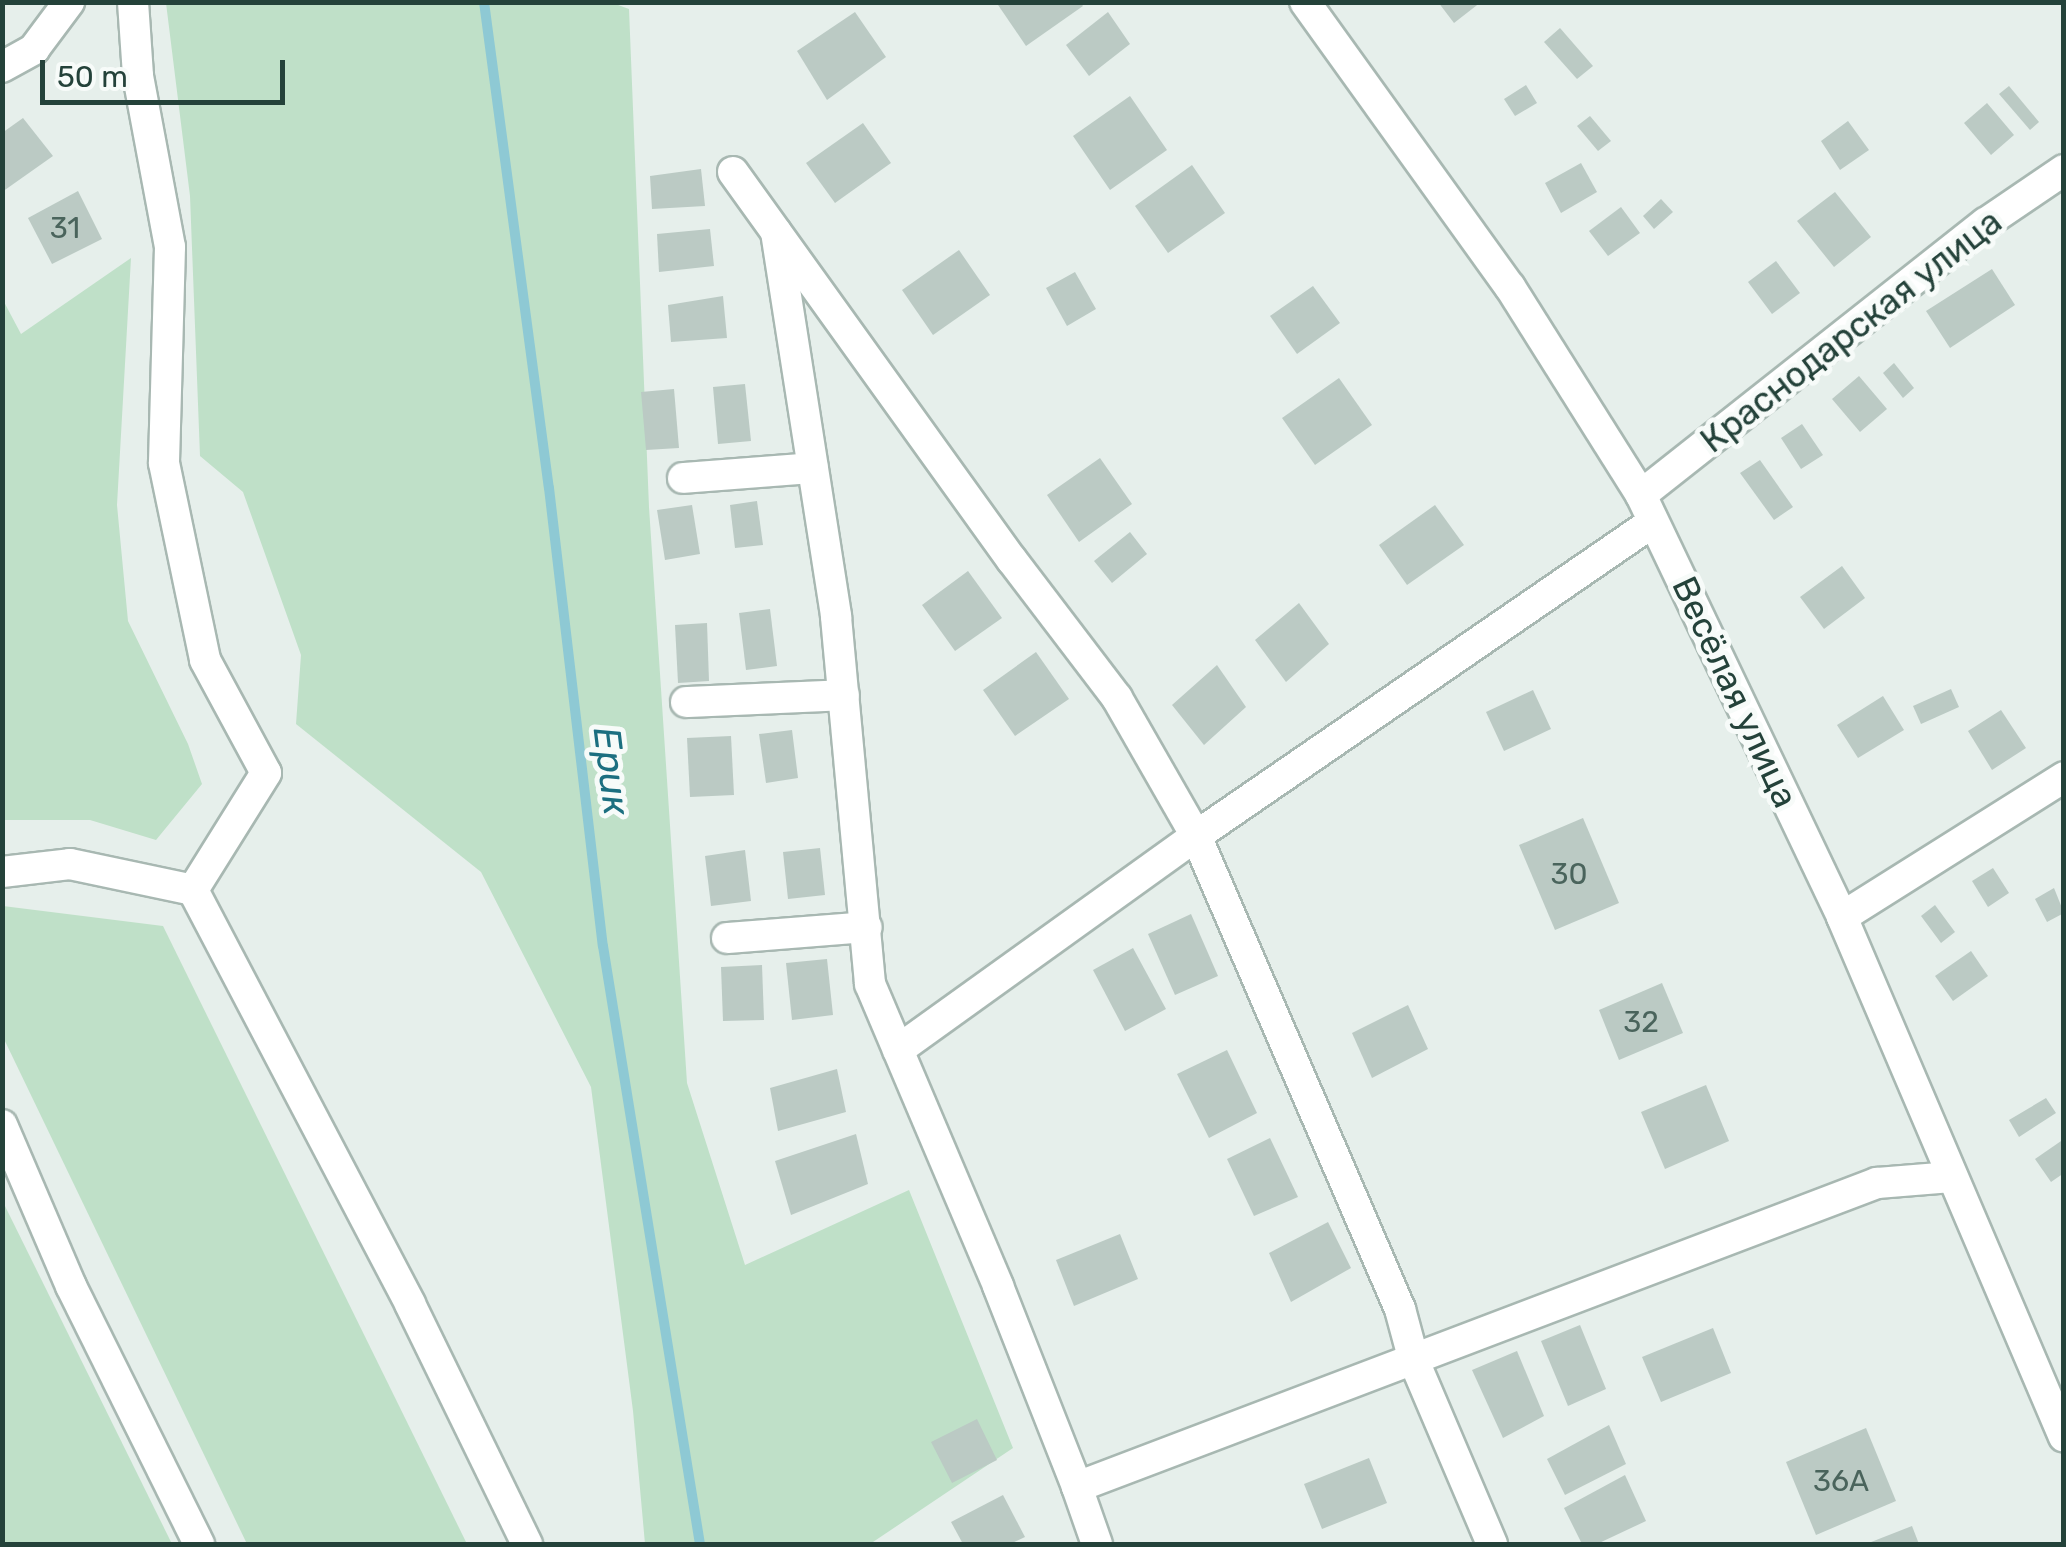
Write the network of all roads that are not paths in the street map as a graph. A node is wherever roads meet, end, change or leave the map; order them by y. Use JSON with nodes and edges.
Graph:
{"nodes":[{"id":1,"x":69,"y":2,"type":"edge"},
{"id":2,"x":132,"y":2,"type":"edge"},
{"id":3,"x":1305,"y":2,"type":"edge"},
{"id":4,"x":2,"y":67,"type":"edge"},
{"id":5,"x":2064,"y":170,"type":"edge"},
{"id":6,"x":733,"y":172,"type":"dead end"},
{"id":7,"x":776,"y":232,"type":"junction"},
{"id":8,"x":813,"y":468,"type":"junction"},
{"id":9,"x":683,"y":478,"type":"dead end"},
{"id":10,"x":1647,"y":508,"type":"junction"},
{"id":11,"x":844,"y":695,"type":"junction"},
{"id":12,"x":686,"y":702,"type":"dead end"},
{"id":13,"x":2064,"y":777,"type":"edge"},
{"id":14,"x":1196,"y":836,"type":"junction"},
{"id":15,"x":2,"y":872,"type":"edge"},
{"id":16,"x":193,"y":890,"type":"junction"},
{"id":17,"x":1842,"y":917,"type":"junction"},
{"id":18,"x":868,"y":927,"type":"junction"},
{"id":19,"x":727,"y":938,"type":"dead end"},
{"id":20,"x":898,"y":1050,"type":"junction"},
{"id":21,"x":2,"y":1125,"type":"edge"},
{"id":22,"x":1952,"y":1176,"type":"junction"},
{"id":23,"x":1414,"y":1361,"type":"junction"},
{"id":24,"x":2064,"y":1437,"type":"edge"},
{"id":25,"x":1077,"y":1487,"type":"junction"},
{"id":26,"x":199,"y":1544,"type":"edge"},
{"id":27,"x":528,"y":1544,"type":"edge"},
{"id":28,"x":1097,"y":1544,"type":"edge"},
{"id":29,"x":1492,"y":1544,"type":"edge"}],
"edges":[{"from":1,"to":4,"type":"street"},
{"from":2,"to":16,"type":"street"},
{"from":3,"to":10,"type":"street","name":"Весёлая улица"},
{"from":5,"to":10,"type":"street","name":"Краснодарская улица"},
{"from":6,"to":7,"type":"street"},
{"from":7,"to":8,"type":"street"},
{"from":7,"to":14,"type":"street"},
{"from":8,"to":9,"type":"street"},
{"from":8,"to":11,"type":"street"},
{"from":10,"to":14,"type":"street","name":"Краснодарская улица"},
{"from":10,"to":17,"type":"street","name":"Весёлая улица"},
{"from":11,"to":12,"type":"street"},
{"from":11,"to":18,"type":"street"},
{"from":13,"to":17,"type":"street"},
{"from":14,"to":20,"type":"street","name":"Краснодарская улица"},
{"from":14,"to":23,"type":"street"},
{"from":15,"to":16,"type":"street"},
{"from":16,"to":27,"type":"street"},
{"from":17,"to":22,"type":"street","name":"Весёлая улица"},
{"from":18,"to":19,"type":"street"},
{"from":18,"to":20,"type":"street"},
{"from":20,"to":25,"type":"street"},
{"from":21,"to":26,"type":"street"},
{"from":22,"to":23,"type":"street"},
{"from":22,"to":24,"type":"street","name":"Весёлая улица"},
{"from":23,"to":25,"type":"street"},
{"from":23,"to":29,"type":"street"},
{"from":25,"to":28,"type":"street"}]}
